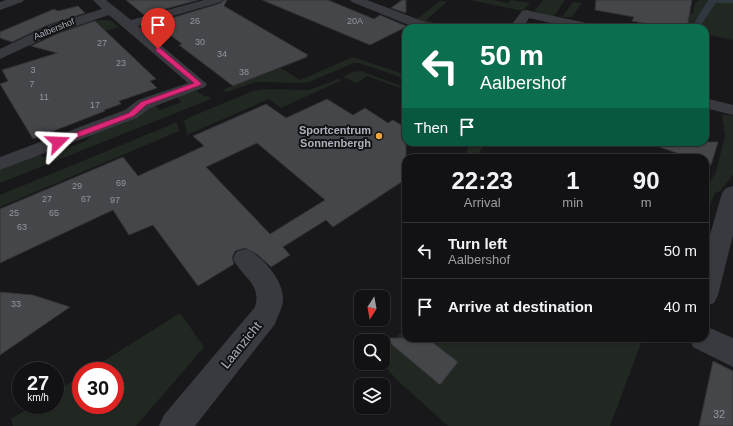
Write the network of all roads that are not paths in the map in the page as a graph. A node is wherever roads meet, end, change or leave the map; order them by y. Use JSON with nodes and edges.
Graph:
{"nodes":[{"id":1,"x":18,"y":0,"type":"edge"},
{"id":2,"x":99,"y":0,"type":"edge"},
{"id":3,"x":217,"y":0,"type":"edge"},
{"id":4,"x":356,"y":0,"type":"edge"},
{"id":5,"x":0,"y":6,"type":"edge"},
{"id":6,"x":111,"y":10,"type":"junction"},
{"id":7,"x":415,"y":24,"type":"edge"},
{"id":8,"x":519,"y":24,"type":"edge"},
{"id":9,"x":577,"y":24,"type":"edge"},
{"id":10,"x":129,"y":25,"type":"junction"},
{"id":11,"x":0,"y":54,"type":"edge"},
{"id":12,"x":709,"y":105,"type":"edge"},
{"id":13,"x":733,"y":110,"type":"edge"},
{"id":14,"x":0,"y":164,"type":"edge"},
{"id":15,"x":731,"y":200,"type":"edge"},
{"id":16,"x":245,"y":259,"type":"dead end"},
{"id":17,"x":709,"y":280,"type":"edge"},
{"id":18,"x":709,"y":341,"type":"edge"},
{"id":19,"x":733,"y":353,"type":"edge"},
{"id":20,"x":175,"y":426,"type":"edge"}],
"edges":[{"from":1,"to":5,"type":"street"},
{"from":2,"to":6,"type":"street"},
{"from":3,"to":10,"type":"street"},
{"from":4,"to":7,"type":"street"},
{"from":6,"to":10,"type":"street"},
{"from":6,"to":11,"type":"street","name":"Aalbershof"},
{"from":8,"to":9,"type":"street"},
{"from":10,"to":14,"type":"street"},
{"from":12,"to":13,"type":"street"},
{"from":15,"to":17,"type":"street"},
{"from":16,"to":20,"type":"street","name":"Laanzicht"},
{"from":18,"to":19,"type":"street"}]}
